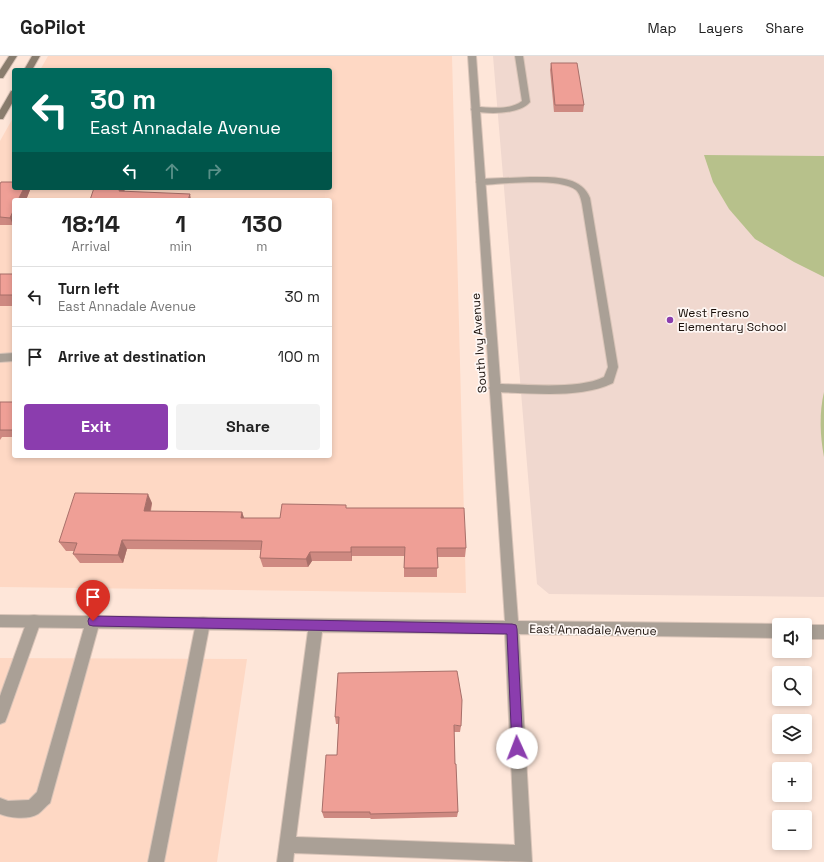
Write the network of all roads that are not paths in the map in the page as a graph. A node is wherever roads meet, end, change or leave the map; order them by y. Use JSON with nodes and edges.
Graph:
{"nodes":[{"id":1,"x":13,"y":56,"type":"edge"},
{"id":2,"x":36,"y":56,"type":"edge"},
{"id":3,"x":472,"y":56,"type":"edge"},
{"id":4,"x":519,"y":56,"type":"edge"},
{"id":5,"x":29,"y":68,"type":"edge"},
{"id":6,"x":0,"y":76,"type":"edge"},
{"id":7,"x":12,"y":96,"type":"edge"},
{"id":8,"x":475,"y":109,"type":"junction"},
{"id":9,"x":0,"y":117,"type":"edge"},
{"id":10,"x":480,"y":182,"type":"junction"},
{"id":11,"x":0,"y":358,"type":"edge"},
{"id":12,"x":12,"y":358,"type":"edge"},
{"id":13,"x":495,"y":388,"type":"junction"},
{"id":14,"x":0,"y":621,"type":"edge"},
{"id":15,"x":34,"y":621,"type":"junction"},
{"id":16,"x":93,"y":621,"type":"junction"},
{"id":17,"x":202,"y":623,"type":"junction"},
{"id":18,"x":316,"y":625,"type":"junction"},
{"id":19,"x":512,"y":629,"type":"junction"},
{"id":20,"x":772,"y":631,"type":"edge"},
{"id":21,"x":812,"y":632,"type":"edge"},
{"id":22,"x":824,"y":632,"type":"edge"},
{"id":23,"x":0,"y":717,"type":"edge"},
{"id":24,"x":0,"y":806,"type":"edge"},
{"id":25,"x":287,"y":845,"type":"junction"},
{"id":26,"x":523,"y":857,"type":"edge"},
{"id":27,"x":156,"y":862,"type":"edge"},
{"id":28,"x":285,"y":862,"type":"edge"}],
"edges":[{"from":1,"to":6,"type":"main road"},
{"from":2,"to":5,"type":"main road"},
{"from":3,"to":8,"type":"street","name":"South Ivy Avenue"},
{"from":4,"to":8,"type":"street"},
{"from":7,"to":9,"type":"main road"},
{"from":8,"to":10,"type":"street","name":"South Ivy Avenue"},
{"from":10,"to":13,"type":"street","name":"South Ivy Avenue"},
{"from":10,"to":13,"type":"street"},
{"from":11,"to":12,"type":"street"},
{"from":13,"to":19,"type":"street","name":"South Ivy Avenue"},
{"from":14,"to":15,"type":"street","name":"East Annadale Avenue"},
{"from":15,"to":16,"type":"street","name":"East Annadale Avenue"},
{"from":15,"to":23,"type":"street"},
{"from":16,"to":17,"type":"street","name":"East Annadale Avenue"},
{"from":16,"to":24,"type":"street"},
{"from":17,"to":18,"type":"street","name":"East Annadale Avenue"},
{"from":17,"to":27,"type":"street"},
{"from":18,"to":19,"type":"street","name":"East Annadale Avenue"},
{"from":18,"to":25,"type":"street"},
{"from":19,"to":20,"type":"street","name":"East Annadale Avenue"},
{"from":19,"to":26,"type":"street","name":"South Ivy Avenue"},
{"from":21,"to":22,"type":"street"},
{"from":25,"to":26,"type":"street"},
{"from":25,"to":28,"type":"street"}]}
